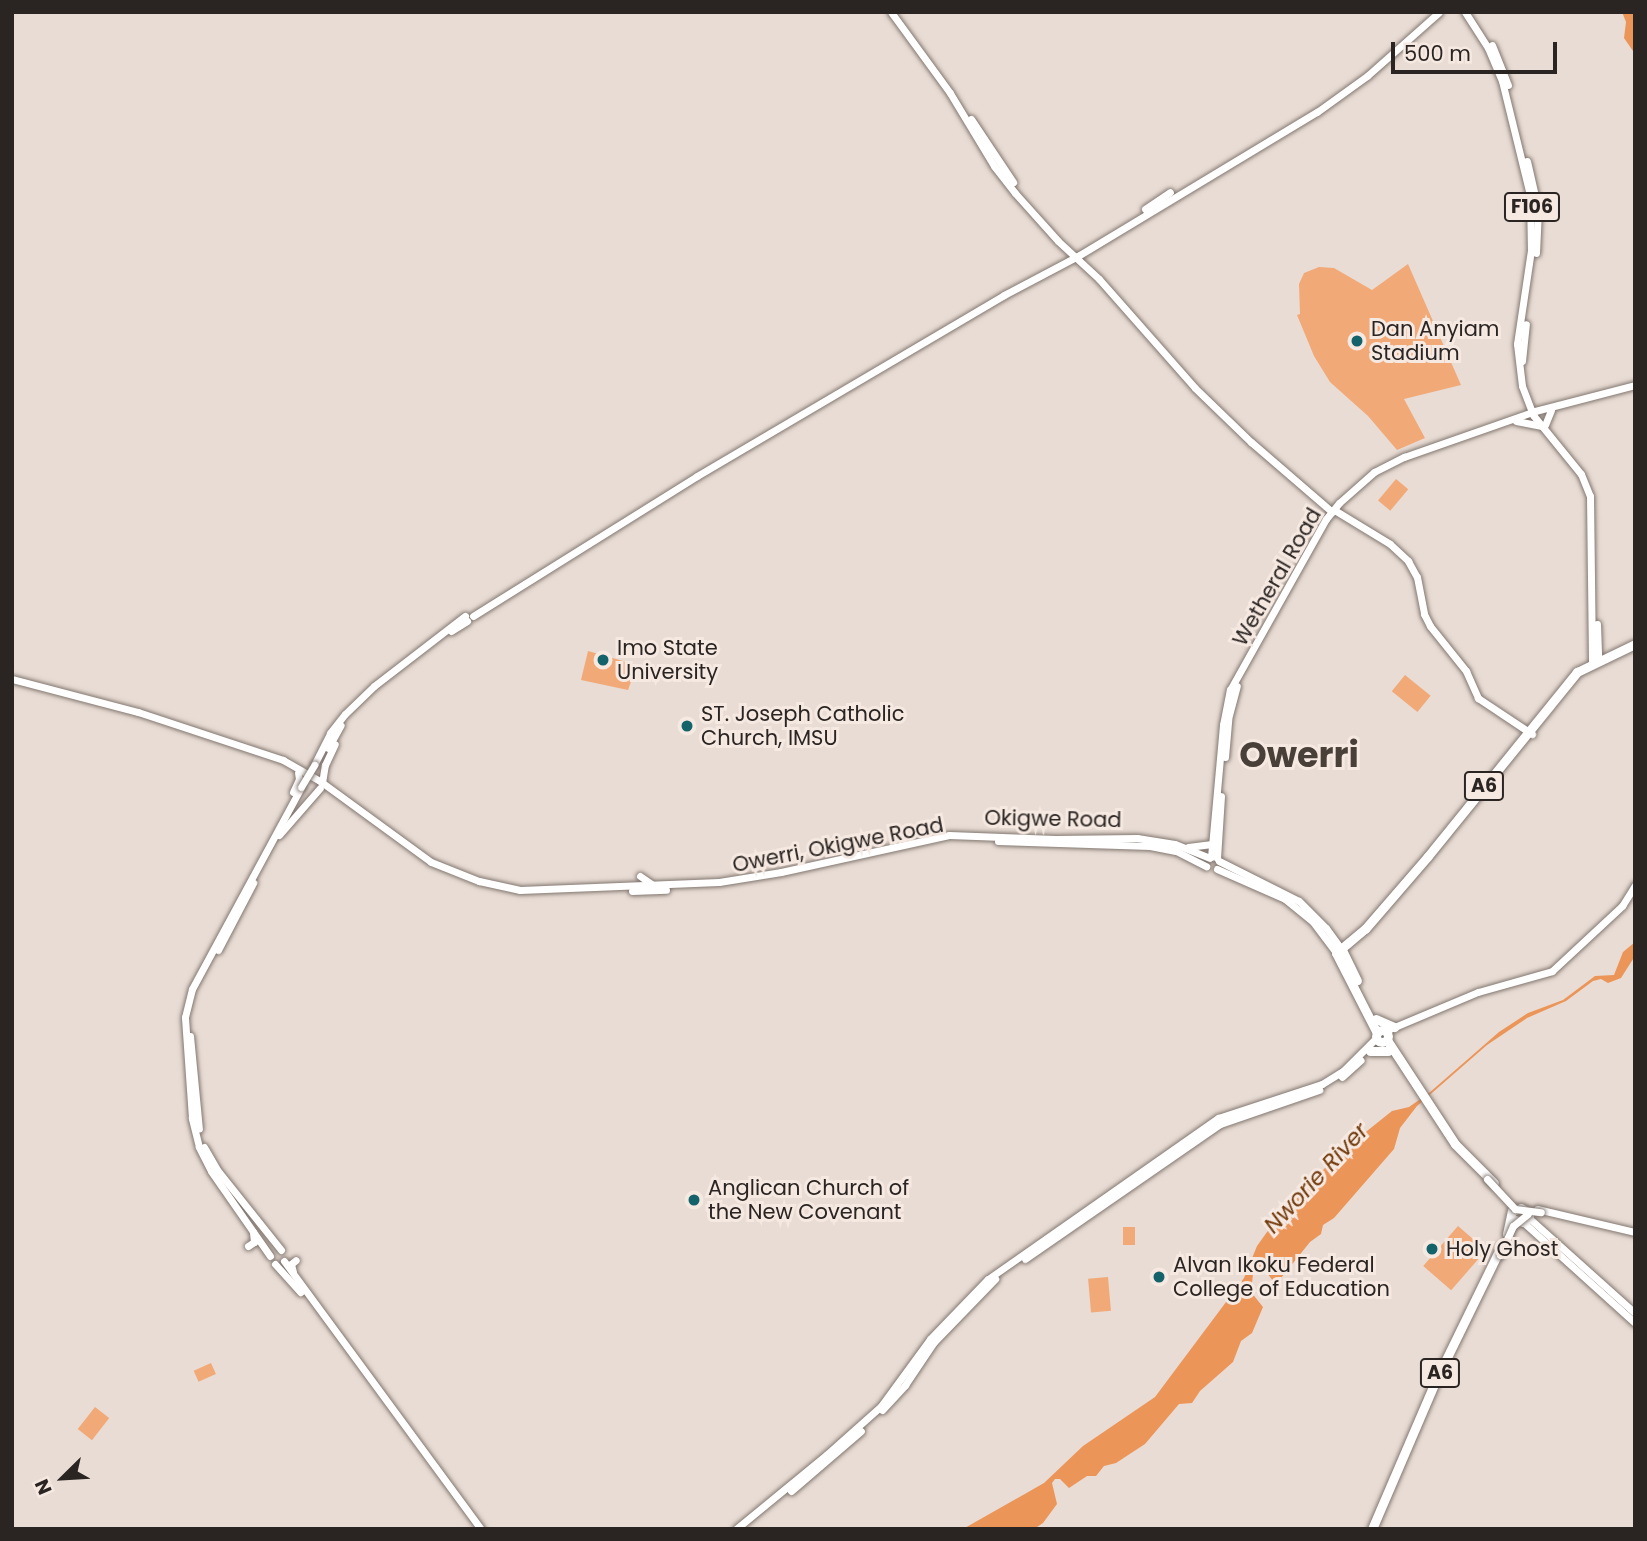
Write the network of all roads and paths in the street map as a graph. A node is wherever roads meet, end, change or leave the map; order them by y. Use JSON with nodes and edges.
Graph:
{"nodes":[{"id":1,"x":891,"y":12,"type":"edge"},
{"id":2,"x":1432,"y":12,"type":"edge"},
{"id":3,"x":1439,"y":12,"type":"edge"},
{"id":4,"x":1467,"y":12,"type":"edge"},
{"id":5,"x":967,"y":117,"type":"junction"},
{"id":6,"x":1191,"y":182,"type":"junction"},
{"id":7,"x":1066,"y":248,"type":"junction"},
{"id":8,"x":1076,"y":257,"type":"junction"},
{"id":9,"x":1065,"y":261,"type":"junction"},
{"id":10,"x":1635,"y":386,"type":"edge"},
{"id":11,"x":1529,"y":400,"type":"junction"},
{"id":12,"x":1550,"y":409,"type":"junction"},
{"id":13,"x":1534,"y":413,"type":"junction"},
{"id":14,"x":1519,"y":418,"type":"junction"},
{"id":15,"x":1543,"y":426,"type":"junction"},
{"id":16,"x":1334,"y":510,"type":"junction"},
{"id":17,"x":1635,"y":645,"type":"edge"},
{"id":18,"x":1595,"y":662,"type":"junction"},
{"id":19,"x":12,"y":680,"type":"edge"},
{"id":20,"x":340,"y":724,"type":"junction"},
{"id":21,"x":1531,"y":733,"type":"junction"},
{"id":22,"x":295,"y":769,"type":"junction"},
{"id":23,"x":321,"y":785,"type":"junction"},
{"id":24,"x":278,"y":832,"type":"junction"},
{"id":25,"x":987,"y":838,"type":"junction"},
{"id":26,"x":1212,"y":844,"type":"junction"},
{"id":27,"x":1184,"y":847,"type":"junction"},
{"id":28,"x":1215,"y":861,"type":"junction"},
{"id":29,"x":1635,"y":885,"type":"edge"},
{"id":30,"x":629,"y":889,"type":"junction"},
{"id":31,"x":646,"y":891,"type":"junction"},
{"id":32,"x":1635,"y":892,"type":"edge"},
{"id":33,"x":1343,"y":952,"type":"junction"},
{"id":34,"x":1374,"y":1021,"type":"junction"},
{"id":35,"x":1385,"y":1037,"type":"junction"},
{"id":36,"x":1369,"y":1048,"type":"junction"},
{"id":37,"x":1429,"y":1107,"type":"junction"},
{"id":38,"x":1473,"y":1168,"type":"junction"},
{"id":39,"x":219,"y":1178,"type":"junction"},
{"id":40,"x":1527,"y":1218,"type":"junction"},
{"id":41,"x":1575,"y":1218,"type":"junction"},
{"id":42,"x":250,"y":1225,"type":"junction"},
{"id":43,"x":1634,"y":1233,"type":"edge"},
{"id":44,"x":248,"y":1246,"type":"dead end"},
{"id":45,"x":281,"y":1250,"type":"junction"},
{"id":46,"x":270,"y":1256,"type":"junction"},
{"id":47,"x":296,"y":1259,"type":"dead end"},
{"id":48,"x":284,"y":1261,"type":"junction"},
{"id":49,"x":275,"y":1264,"type":"junction"},
{"id":50,"x":294,"y":1276,"type":"junction"},
{"id":51,"x":1492,"y":1277,"type":"junction"},
{"id":52,"x":1635,"y":1313,"type":"edge"},
{"id":53,"x":1635,"y":1323,"type":"edge"},
{"id":54,"x":740,"y":1528,"type":"edge"},
{"id":55,"x":475,"y":1529,"type":"edge"},
{"id":56,"x":481,"y":1529,"type":"edge"},
{"id":57,"x":1374,"y":1529,"type":"edge"}],
"edges":[{"from":1,"to":5,"type":"main road"},
{"from":2,"to":6,"type":"main road"},
{"from":3,"to":6,"type":"main road"},
{"from":4,"to":11,"type":"main road","number":"F106"},
{"from":5,"to":7,"type":"main road"},
{"from":5,"to":8,"type":"main road"},
{"from":6,"to":8,"type":"main road"},
{"from":7,"to":8,"type":"main road"},
{"from":7,"to":9,"type":"main road"},
{"from":8,"to":9,"type":"main road"},
{"from":8,"to":16,"type":"main road"},
{"from":9,"to":20,"type":"main road"},
{"from":10,"to":12,"type":"main road"},
{"from":11,"to":12,"type":"main road"},
{"from":11,"to":13,"type":"main road","number":"F106"},
{"from":11,"to":14,"type":"main road"},
{"from":12,"to":13,"type":"main road"},
{"from":12,"to":15,"type":"main road"},
{"from":13,"to":14,"type":"main road","name":"Wetheral Road"},
{"from":13,"to":15,"type":"main road","number":"F106"},
{"from":14,"to":15,"type":"main road"},
{"from":14,"to":16,"type":"main road","name":"Wetheral Road"},
{"from":15,"to":18,"type":"main road","number":"F106"},
{"from":16,"to":21,"type":"main road"},
{"from":16,"to":26,"type":"main road","name":"Wetheral Road"},
{"from":16,"to":28,"type":"main road","name":"Wetheral Road"},
{"from":17,"to":18,"type":"highway","number":"A6"},
{"from":18,"to":21,"type":"highway","number":"A6"},
{"from":19,"to":22,"type":"main road","name":"Okigwe Road"},
{"from":20,"to":22,"type":"main road"},
{"from":20,"to":23,"type":"main road"},
{"from":20,"to":24,"type":"main road","bridge":true},
{"from":21,"to":33,"type":"highway","number":"A6"},
{"from":22,"to":23,"type":"main road","name":"Okigwe Road"},
{"from":22,"to":24,"type":"main road"},
{"from":23,"to":24,"type":"main road"},
{"from":23,"to":30,"type":"main road","name":"Okigwe Road"},
{"from":24,"to":39,"type":"main road"},
{"from":25,"to":27,"type":"main road","name":"Okigwe Road"},
{"from":25,"to":28,"type":"main road"},
{"from":25,"to":31,"type":"main road","name":"Okigwe Road"},
{"from":26,"to":27,"type":"main road"},
{"from":26,"to":28,"type":"main road","name":"Wetheral Road"},
{"from":27,"to":28,"type":"main road","name":"Okigwe Road"},
{"from":28,"to":33,"type":"main road"},
{"from":29,"to":35,"type":"main road"},
{"from":30,"to":31,"type":"main road","name":"Okigwe Road"},
{"from":30,"to":31,"type":"main road"},
{"from":30,"to":31,"type":"main road"},
{"from":32,"to":35,"type":"main road"},
{"from":33,"to":34,"type":"highway"},
{"from":34,"to":35,"type":"highway"},
{"from":34,"to":35,"type":"highway"},
{"from":34,"to":36,"type":"highway"},
{"from":35,"to":36,"type":"highway"},
{"from":35,"to":36,"type":"main road"},
{"from":35,"to":37,"type":"highway"},
{"from":36,"to":54,"type":"main road"},
{"from":37,"to":38,"type":"highway"},
{"from":37,"to":40,"type":"highway"},
{"from":38,"to":40,"type":"highway"},
{"from":38,"to":40,"type":"main road","bridge":true},
{"from":39,"to":42,"type":"main road"},
{"from":39,"to":45,"type":"main road"},
{"from":40,"to":41,"type":"main road"},
{"from":40,"to":41,"type":"main road"},
{"from":40,"to":51,"type":"highway","number":"A6"},
{"from":40,"to":51,"type":"main road","bridge":true},
{"from":40,"to":52,"type":"main road"},
{"from":40,"to":53,"type":"main road"},
{"from":40,"to":57,"type":"highway","number":"A6"},
{"from":41,"to":43,"type":"main road"},
{"from":42,"to":44,"type":"main road"},
{"from":42,"to":46,"type":"main road"},
{"from":45,"to":46,"type":"main road"},
{"from":45,"to":48,"type":"main road"},
{"from":46,"to":49,"type":"main road"},
{"from":47,"to":50,"type":"main road"},
{"from":48,"to":49,"type":"main road"},
{"from":48,"to":50,"type":"main road"},
{"from":49,"to":55,"type":"main road"},
{"from":50,"to":56,"type":"main road"},
{"from":51,"to":57,"type":"highway","number":"A6"}]}
